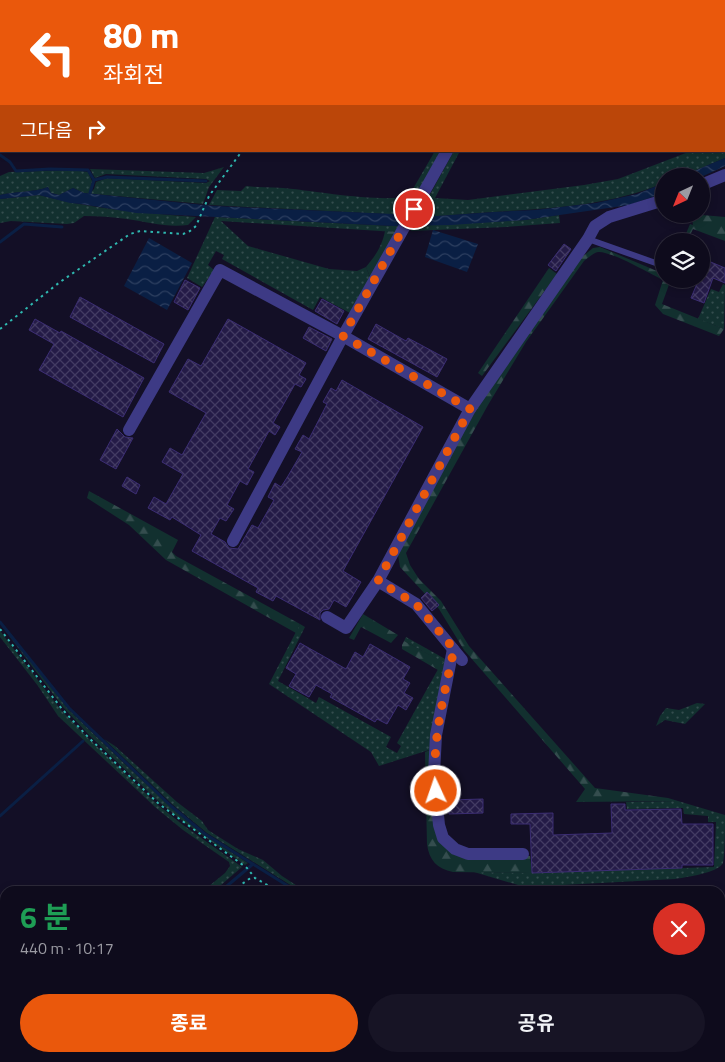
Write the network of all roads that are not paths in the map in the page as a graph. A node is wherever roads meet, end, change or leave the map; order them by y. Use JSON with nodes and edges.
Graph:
{"nodes":[{"id":1,"x":446,"y":152,"type":"edge"},
{"id":2,"x":725,"y":175,"type":"edge"},
{"id":3,"x":710,"y":181,"type":"edge"},
{"id":4,"x":655,"y":203,"type":"edge"},
{"id":5,"x":588,"y":239,"type":"junction"},
{"id":6,"x":655,"y":263,"type":"edge"},
{"id":7,"x":343,"y":336,"type":"junction"},
{"id":8,"x":470,"y":409,"type":"junction"},
{"id":9,"x":128,"y":430,"type":"dead end"},
{"id":10,"x":233,"y":541,"type":"dead end"},
{"id":11,"x":378,"y":581,"type":"junction"},
{"id":12,"x":326,"y":617,"type":"dead end"},
{"id":13,"x":454,"y":649,"type":"junction"},
{"id":14,"x":462,"y":660,"type":"dead end"},
{"id":15,"x":523,"y":854,"type":"dead end"}],
"edges":[{"from":1,"to":7,"type":"street"},
{"from":2,"to":3,"type":"street"},
{"from":4,"to":5,"type":"street"},
{"from":5,"to":6,"type":"lane"},
{"from":5,"to":8,"type":"street"},
{"from":7,"to":8,"type":"street"},
{"from":7,"to":9,"type":"street"},
{"from":7,"to":10,"type":"street"},
{"from":8,"to":11,"type":"street"},
{"from":11,"to":12,"type":"street"},
{"from":11,"to":13,"type":"street"},
{"from":13,"to":14,"type":"street"},
{"from":13,"to":15,"type":"street"}]}
